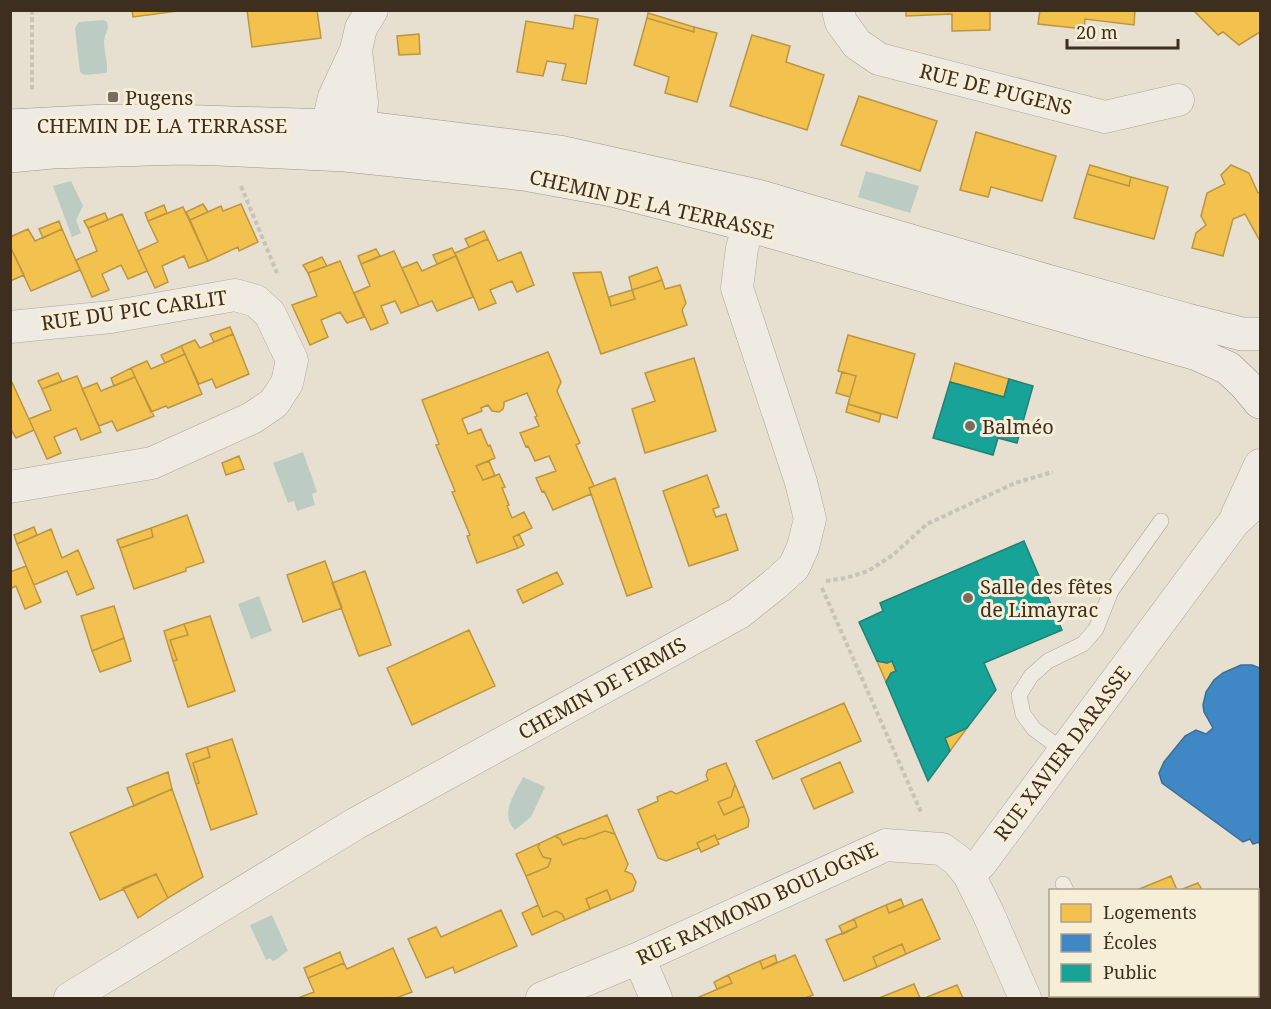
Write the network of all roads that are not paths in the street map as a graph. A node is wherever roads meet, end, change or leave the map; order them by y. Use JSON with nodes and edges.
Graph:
{"nodes":[{"id":1,"x":372,"y":10,"type":"edge"},
{"id":2,"x":838,"y":10,"type":"edge"},
{"id":3,"x":1178,"y":100,"type":"dead end"},
{"id":4,"x":22,"y":125,"type":"edge"},
{"id":5,"x":345,"y":126,"type":"junction"},
{"id":6,"x":345,"y":155,"type":"junction"},
{"id":7,"x":10,"y":156,"type":"edge"},
{"id":8,"x":753,"y":211,"type":"junction"},
{"id":9,"x":10,"y":327,"type":"edge"},
{"id":10,"x":1260,"y":334,"type":"edge"},
{"id":11,"x":1260,"y":402,"type":"edge"},
{"id":12,"x":1260,"y":465,"type":"edge"},
{"id":13,"x":10,"y":487,"type":"edge"},
{"id":14,"x":1260,"y":498,"type":"edge"},
{"id":15,"x":1161,"y":521,"type":"dead end"},
{"id":16,"x":1234,"y":522,"type":"junction"},
{"id":17,"x":1064,"y":751,"type":"junction"},
{"id":18,"x":969,"y":875,"type":"junction"},
{"id":19,"x":639,"y":958,"type":"junction"},
{"id":20,"x":69,"y":999,"type":"edge"},
{"id":21,"x":542,"y":999,"type":"edge"},
{"id":22,"x":656,"y":999,"type":"edge"},
{"id":23,"x":1025,"y":999,"type":"edge"}],
"edges":[{"from":1,"to":5,"type":"street"},
{"from":2,"to":3,"type":"street","name":"RUE DE PUGENS"},
{"from":4,"to":5,"type":"street","name":"CHEMIN DE LA TERRASSE"},
{"from":5,"to":6,"type":"street"},
{"from":5,"to":8,"type":"street","name":"CHEMIN DE LA TERRASSE"},
{"from":6,"to":7,"type":"street","name":"CHEMIN DE LA TERRASSE"},
{"from":6,"to":8,"type":"street","name":"CHEMIN DE LA TERRASSE"},
{"from":8,"to":10,"type":"street","name":"CHEMIN DE LA TERRASSE"},
{"from":8,"to":11,"type":"street","name":"CHEMIN DE LA TERRASSE"},
{"from":8,"to":20,"type":"street","name":"CHEMIN DE FIRMIS"},
{"from":9,"to":13,"type":"street","name":"RUE DU PIC CARLIT"},
{"from":12,"to":16,"type":"street","name":"RUE XAVIER DARASSE"},
{"from":14,"to":16,"type":"street","name":"RUE XAVIER DARASSE"},
{"from":15,"to":17,"type":"lane"},
{"from":16,"to":17,"type":"street","name":"RUE XAVIER DARASSE"},
{"from":17,"to":18,"type":"street","name":"RUE XAVIER DARASSE"},
{"from":18,"to":19,"type":"street","name":"RUE RAYMOND BOULOGNE"},
{"from":18,"to":23,"type":"street"},
{"from":19,"to":21,"type":"street","name":"RUE RAYMOND BOULOGNE"},
{"from":19,"to":22,"type":"street"}]}
